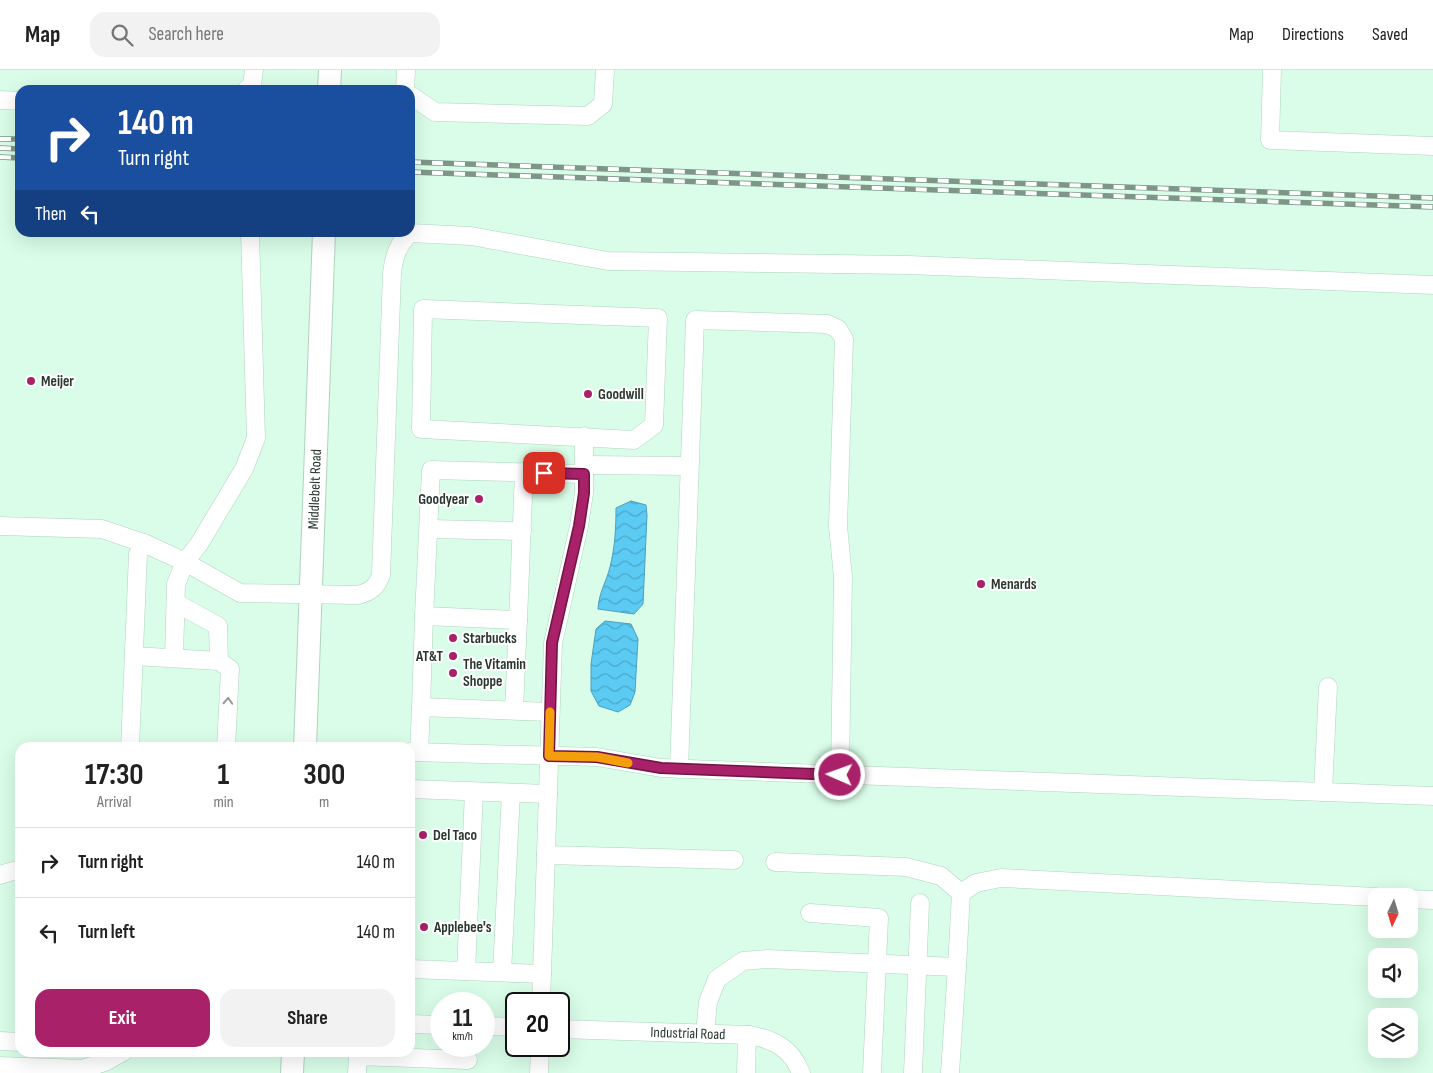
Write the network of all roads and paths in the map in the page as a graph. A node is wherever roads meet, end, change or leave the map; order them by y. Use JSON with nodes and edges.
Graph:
{"nodes":[{"id":1,"x":254,"y":70,"type":"edge"},
{"id":2,"x":330,"y":70,"type":"edge"},
{"id":3,"x":406,"y":70,"type":"edge"},
{"id":4,"x":605,"y":70,"type":"edge"},
{"id":5,"x":1272,"y":70,"type":"edge"},
{"id":6,"x":252,"y":85,"type":"edge"},
{"id":7,"x":329,"y":85,"type":"edge"},
{"id":8,"x":405,"y":85,"type":"edge"},
{"id":9,"x":415,"y":98,"type":"edge"},
{"id":10,"x":0,"y":100,"type":"edge"},
{"id":11,"x":15,"y":101,"type":"edge"},
{"id":12,"x":1433,"y":146,"type":"edge"},
{"id":13,"x":415,"y":232,"type":"edge"},
{"id":14,"x":250,"y":237,"type":"edge"},
{"id":15,"x":324,"y":237,"type":"edge"},
{"id":16,"x":406,"y":237,"type":"edge"},
{"id":17,"x":1433,"y":285,"type":"edge"},
{"id":18,"x":584,"y":436,"type":"junction"},
{"id":19,"x":689,"y":466,"type":"junction"},
{"id":20,"x":584,"y":469,"type":"junction"},
{"id":21,"x":524,"y":472,"type":"junction"},
{"id":22,"x":0,"y":526,"type":"edge"},
{"id":23,"x":429,"y":529,"type":"junction"},
{"id":24,"x":522,"y":531,"type":"junction"},
{"id":25,"x":144,"y":544,"type":"junction"},
{"id":26,"x":185,"y":562,"type":"junction"},
{"id":27,"x":311,"y":594,"type":"junction"},
{"id":28,"x":176,"y":603,"type":"junction"},
{"id":29,"x":424,"y":616,"type":"junction"},
{"id":30,"x":518,"y":620,"type":"junction"},
{"id":31,"x":134,"y":656,"type":"junction"},
{"id":32,"x":174,"y":658,"type":"junction"},
{"id":33,"x":218,"y":661,"type":"junction"},
{"id":34,"x":1328,"y":688,"type":"dead end"},
{"id":35,"x":421,"y":707,"type":"junction"},
{"id":36,"x":514,"y":710,"type":"junction"},
{"id":37,"x":550,"y":712,"type":"junction"},
{"id":38,"x":130,"y":742,"type":"edge"},
{"id":39,"x":226,"y":742,"type":"edge"},
{"id":40,"x":305,"y":742,"type":"edge"},
{"id":41,"x":415,"y":752,"type":"edge"},
{"id":42,"x":549,"y":756,"type":"junction"},
{"id":43,"x":679,"y":769,"type":"junction"},
{"id":44,"x":840,"y":775,"type":"junction"},
{"id":45,"x":415,"y":789,"type":"edge"},
{"id":46,"x":474,"y":792,"type":"junction"},
{"id":47,"x":1323,"y":792,"type":"junction"},
{"id":48,"x":512,"y":793,"type":"junction"},
{"id":49,"x":548,"y":794,"type":"junction"},
{"id":50,"x":1433,"y":796,"type":"edge"},
{"id":51,"x":546,"y":855,"type":"junction"},
{"id":52,"x":734,"y":860,"type":"dead end"},
{"id":53,"x":775,"y":862,"type":"dead end"},
{"id":54,"x":15,"y":870,"type":"edge"},
{"id":55,"x":0,"y":875,"type":"edge"},
{"id":56,"x":961,"y":893,"type":"junction"},
{"id":57,"x":1368,"y":897,"type":"edge"},
{"id":58,"x":1418,"y":899,"type":"edge"},
{"id":59,"x":1433,"y":900,"type":"edge"},
{"id":60,"x":920,"y":903,"type":"dead end"},
{"id":61,"x":810,"y":913,"type":"dead end"},
{"id":62,"x":878,"y":964,"type":"junction"},
{"id":63,"x":917,"y":966,"type":"junction"},
{"id":64,"x":957,"y":967,"type":"junction"},
{"id":65,"x":415,"y":969,"type":"edge"},
{"id":66,"x":466,"y":971,"type":"junction"},
{"id":67,"x":502,"y":972,"type":"junction"},
{"id":68,"x":542,"y":974,"type":"junction"},
{"id":69,"x":541,"y":992,"type":"edge"},
{"id":70,"x":415,"y":1024,"type":"edge"},
{"id":71,"x":430,"y":1025,"type":"edge"},
{"id":72,"x":570,"y":1029,"type":"edge"},
{"id":73,"x":705,"y":1034,"type":"junction"},
{"id":74,"x":747,"y":1035,"type":"junction"},
{"id":75,"x":0,"y":1041,"type":"edge"},
{"id":76,"x":15,"y":1042,"type":"edge"},
{"id":77,"x":114,"y":1057,"type":"edge"},
{"id":78,"x":293,"y":1057,"type":"edge"},
{"id":79,"x":358,"y":1057,"type":"edge"},
{"id":80,"x":386,"y":1057,"type":"edge"},
{"id":81,"x":540,"y":1057,"type":"edge"},
{"id":82,"x":468,"y":1060,"type":"edge"},
{"id":83,"x":37,"y":1064,"type":"edge"},
{"id":84,"x":0,"y":1066,"type":"edge"},
{"id":85,"x":292,"y":1073,"type":"edge"},
{"id":86,"x":357,"y":1073,"type":"edge"},
{"id":87,"x":539,"y":1073,"type":"edge"},
{"id":88,"x":746,"y":1073,"type":"edge"},
{"id":89,"x":801,"y":1073,"type":"edge"},
{"id":90,"x":872,"y":1073,"type":"edge"},
{"id":91,"x":913,"y":1073,"type":"edge"},
{"id":92,"x":950,"y":1073,"type":"edge"}],
"edges":[{"from":1,"to":6,"type":"street"},
{"from":2,"to":7,"type":"main road"},
{"from":3,"to":8,"type":"street"},
{"from":4,"to":9,"type":"street"},
{"from":5,"to":12,"type":"street"},
{"from":10,"to":11,"type":"street"},
{"from":13,"to":17,"type":"street"},
{"from":14,"to":26,"type":"street"},
{"from":15,"to":27,"type":"main road","name":"Middlebelt Road"},
{"from":16,"to":27,"type":"street"},
{"from":18,"to":18,"type":"street"},
{"from":18,"to":20,"type":"street"},
{"from":19,"to":20,"type":"street"},
{"from":19,"to":43,"type":"street"},
{"from":19,"to":44,"type":"street"},
{"from":20,"to":21,"type":"street"},
{"from":20,"to":37,"type":"street"},
{"from":21,"to":23,"type":"street"},
{"from":21,"to":24,"type":"street"},
{"from":22,"to":25,"type":"street"},
{"from":23,"to":24,"type":"street"},
{"from":23,"to":29,"type":"street"},
{"from":24,"to":30,"type":"street"},
{"from":25,"to":26,"type":"street"},
{"from":25,"to":31,"type":"street"},
{"from":26,"to":27,"type":"street"},
{"from":26,"to":28,"type":"street"},
{"from":27,"to":40,"type":"main road","name":"Middlebelt Road"},
{"from":28,"to":32,"type":"street"},
{"from":28,"to":33,"type":"street"},
{"from":29,"to":30,"type":"street"},
{"from":29,"to":35,"type":"street"},
{"from":30,"to":36,"type":"street"},
{"from":31,"to":32,"type":"street"},
{"from":31,"to":38,"type":"street"},
{"from":32,"to":33,"type":"street"},
{"from":39,"to":33,"type":"street","one_way":true},
{"from":34,"to":47,"type":"street"},
{"from":35,"to":36,"type":"street"},
{"from":35,"to":41,"type":"street"},
{"from":36,"to":37,"type":"street"},
{"from":37,"to":42,"type":"street"},
{"from":41,"to":42,"type":"street"},
{"from":42,"to":43,"type":"street"},
{"from":42,"to":49,"type":"street"},
{"from":43,"to":44,"type":"street"},
{"from":44,"to":47,"type":"street"},
{"from":45,"to":46,"type":"street"},
{"from":46,"to":48,"type":"street"},
{"from":46,"to":66,"type":"street"},
{"from":47,"to":50,"type":"street"},
{"from":48,"to":49,"type":"street"},
{"from":48,"to":67,"type":"street"},
{"from":49,"to":51,"type":"street"},
{"from":51,"to":52,"type":"street"},
{"from":51,"to":68,"type":"street"},
{"from":53,"to":56,"type":"street"},
{"from":54,"to":55,"type":"street"},
{"from":56,"to":57,"type":"street"},
{"from":56,"to":64,"type":"street"},
{"from":58,"to":59,"type":"street"},
{"from":60,"to":63,"type":"street"},
{"from":61,"to":62,"type":"street"},
{"from":62,"to":63,"type":"street"},
{"from":62,"to":73,"type":"street"},
{"from":62,"to":90,"type":"street"},
{"from":63,"to":64,"type":"street"},
{"from":63,"to":91,"type":"street"},
{"from":64,"to":92,"type":"street"},
{"from":65,"to":66,"type":"street"},
{"from":66,"to":67,"type":"street"},
{"from":67,"to":68,"type":"street"},
{"from":68,"to":69,"type":"street"},
{"from":70,"to":71,"type":"street"},
{"from":72,"to":73,"type":"street","name":"Industrial Road"},
{"from":73,"to":74,"type":"street","name":"Industrial Road"},
{"from":74,"to":88,"type":"street"},
{"from":74,"to":89,"type":"street","name":"Industrial Road"},
{"from":75,"to":76,"type":"street"},
{"from":77,"to":83,"type":"street"},
{"from":78,"to":85,"type":"main road"},
{"from":79,"to":86,"type":"street"},
{"from":80,"to":82,"type":"street"},
{"from":81,"to":87,"type":"street"},
{"from":83,"to":84,"type":"street"}]}
